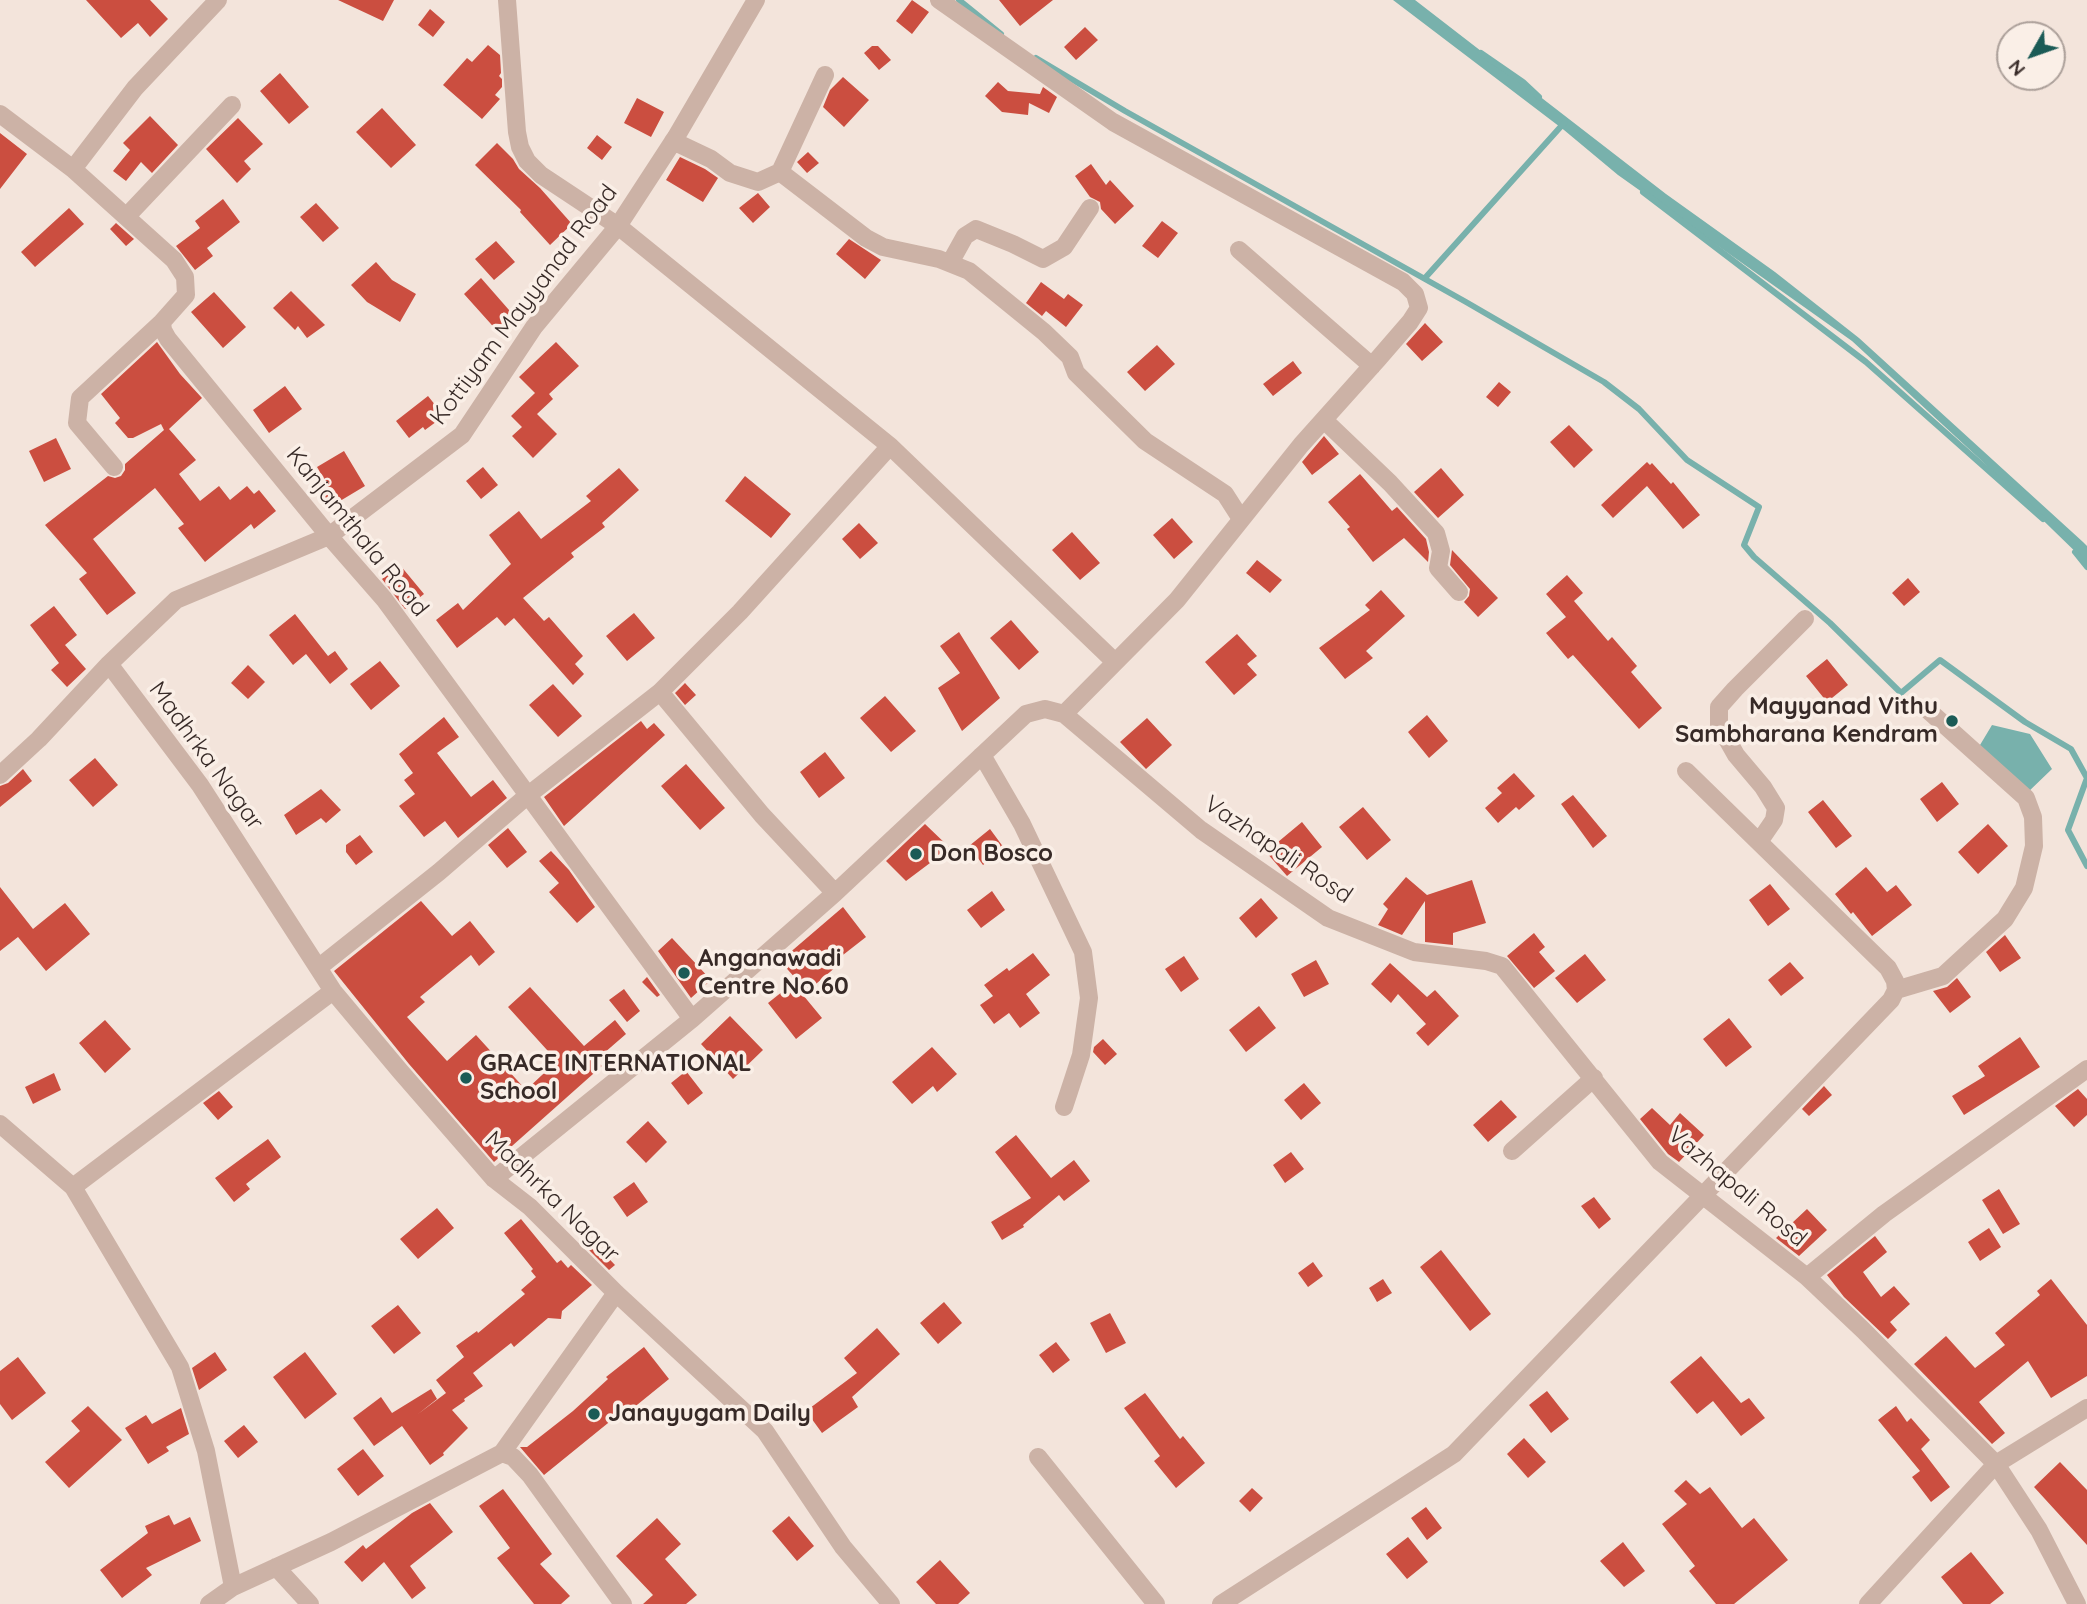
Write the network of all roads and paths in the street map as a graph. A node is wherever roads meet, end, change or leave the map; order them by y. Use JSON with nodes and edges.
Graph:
{"nodes":[{"id":1,"x":218,"y":0,"type":"edge"},
{"id":2,"x":507,"y":0,"type":"edge"},
{"id":3,"x":756,"y":0,"type":"edge"},
{"id":4,"x":939,"y":0,"type":"edge"},
{"id":5,"x":825,"y":75,"type":"dead end"},
{"id":6,"x":232,"y":105,"type":"dead end"},
{"id":7,"x":0,"y":114,"type":"edge"},
{"id":8,"x":673,"y":141,"type":"junction"},
{"id":9,"x":72,"y":169,"type":"junction"},
{"id":10,"x":780,"y":172,"type":"junction"},
{"id":11,"x":1090,"y":208,"type":"dead end"},
{"id":12,"x":126,"y":217,"type":"junction"},
{"id":13,"x":618,"y":226,"type":"junction"},
{"id":14,"x":1239,"y":250,"type":"dead end"},
{"id":15,"x":950,"y":263,"type":"junction"},
{"id":16,"x":162,"y":322,"type":"junction"},
{"id":17,"x":1372,"y":366,"type":"junction"},
{"id":18,"x":1324,"y":419,"type":"junction"},
{"id":19,"x":890,"y":446,"type":"junction"},
{"id":20,"x":114,"y":467,"type":"dead end"},
{"id":21,"x":1241,"y":519,"type":"junction"},
{"id":22,"x":329,"y":536,"type":"junction"},
{"id":23,"x":1459,"y":592,"type":"dead end"},
{"id":24,"x":1805,"y":619,"type":"dead end"},
{"id":25,"x":1115,"y":662,"type":"junction"},
{"id":26,"x":109,"y":664,"type":"junction"},
{"id":27,"x":660,"y":692,"type":"junction"},
{"id":28,"x":1928,"y":710,"type":"dead end"},
{"id":29,"x":1063,"y":714,"type":"junction"},
{"id":30,"x":982,"y":755,"type":"junction"},
{"id":31,"x":1686,"y":771,"type":"dead end"},
{"id":32,"x":0,"y":775,"type":"edge"},
{"id":33,"x":527,"y":796,"type":"junction"},
{"id":34,"x":1759,"y":842,"type":"junction"},
{"id":35,"x":835,"y":893,"type":"junction"},
{"id":36,"x":318,"y":968,"type":"junction"},
{"id":37,"x":1896,"y":990,"type":"junction"},
{"id":38,"x":333,"y":991,"type":"junction"},
{"id":39,"x":692,"y":1019,"type":"junction"},
{"id":40,"x":2087,"y":1069,"type":"edge"},
{"id":41,"x":1594,"y":1078,"type":"junction"},
{"id":42,"x":1064,"y":1107,"type":"dead end"},
{"id":43,"x":0,"y":1124,"type":"edge"},
{"id":44,"x":1512,"y":1151,"type":"dead end"},
{"id":45,"x":494,"y":1180,"type":"junction"},
{"id":46,"x":73,"y":1187,"type":"junction"},
{"id":47,"x":1703,"y":1194,"type":"junction"},
{"id":48,"x":1807,"y":1277,"type":"junction"},
{"id":49,"x":616,"y":1293,"type":"junction"},
{"id":50,"x":2087,"y":1408,"type":"edge"},
{"id":51,"x":502,"y":1453,"type":"junction"},
{"id":52,"x":1038,"y":1457,"type":"dead end"},
{"id":53,"x":1996,"y":1464,"type":"junction"},
{"id":54,"x":276,"y":1567,"type":"junction"},
{"id":55,"x":233,"y":1587,"type":"junction"},
{"id":56,"x":209,"y":1604,"type":"edge"},
{"id":57,"x":310,"y":1604,"type":"edge"},
{"id":58,"x":623,"y":1604,"type":"edge"},
{"id":59,"x":891,"y":1604,"type":"edge"},
{"id":60,"x":1156,"y":1604,"type":"edge"},
{"id":61,"x":1221,"y":1604,"type":"edge"},
{"id":62,"x":1868,"y":1604,"type":"edge"},
{"id":63,"x":2077,"y":1604,"type":"edge"}],
"edges":[{"from":1,"to":9,"type":"street"},
{"from":2,"to":13,"type":"street"},
{"from":3,"to":8,"type":"street","name":"Kottiyam Mayyanad Road"},
{"from":4,"to":17,"type":"street"},
{"from":5,"to":10,"type":"street"},
{"from":6,"to":12,"type":"street"},
{"from":7,"to":9,"type":"street"},
{"from":8,"to":10,"type":"street"},
{"from":8,"to":13,"type":"street","name":"Kottiyam Mayyanad Road"},
{"from":9,"to":12,"type":"street"},
{"from":10,"to":15,"type":"street"},
{"from":11,"to":15,"type":"street"},
{"from":12,"to":16,"type":"street"},
{"from":13,"to":19,"type":"street"},
{"from":13,"to":22,"type":"street","name":"Kottiyam Mayyanad Road"},
{"from":14,"to":17,"type":"street"},
{"from":15,"to":21,"type":"street"},
{"from":16,"to":20,"type":"street"},
{"from":16,"to":22,"type":"street","name":"Kanjamthala Road"},
{"from":17,"to":18,"type":"street"},
{"from":18,"to":21,"type":"street"},
{"from":18,"to":23,"type":"street"},
{"from":19,"to":25,"type":"street"},
{"from":19,"to":27,"type":"street"},
{"from":21,"to":25,"type":"street"},
{"from":22,"to":26,"type":"street","name":"Kottiyam Mayyanad Road"},
{"from":22,"to":33,"type":"street","name":"Kanjamthala Road"},
{"from":24,"to":34,"type":"street"},
{"from":25,"to":29,"type":"street"},
{"from":26,"to":32,"type":"street","name":"Kottiyam Mayyanad Road"},
{"from":26,"to":36,"type":"street","name":"Madhrka Nagar"},
{"from":27,"to":33,"type":"street"},
{"from":27,"to":35,"type":"street"},
{"from":28,"to":37,"type":"street"},
{"from":29,"to":30,"type":"street"},
{"from":29,"to":41,"type":"street","name":"Vazhapali Rosd"},
{"from":30,"to":35,"type":"street"},
{"from":30,"to":42,"type":"street"},
{"from":31,"to":34,"type":"street"},
{"from":33,"to":36,"type":"street"},
{"from":33,"to":39,"type":"street","name":"Kanjamthala Road"},
{"from":34,"to":37,"type":"street"},
{"from":35,"to":39,"type":"street"},
{"from":36,"to":38,"type":"street","name":"Madhrka Nagar"},
{"from":37,"to":47,"type":"street"},
{"from":38,"to":45,"type":"street","name":"Madhrka Nagar"},
{"from":38,"to":46,"type":"street"},
{"from":39,"to":45,"type":"street"},
{"from":40,"to":48,"type":"street"},
{"from":41,"to":44,"type":"street"},
{"from":41,"to":47,"type":"street","name":"Vazhapali Rosd"},
{"from":43,"to":46,"type":"street"},
{"from":45,"to":49,"type":"street","name":"Madhrka Nagar"},
{"from":46,"to":55,"type":"street"},
{"from":47,"to":48,"type":"street","name":"Vazhapali Rosd"},
{"from":47,"to":61,"type":"street"},
{"from":48,"to":53,"type":"street","name":"Vazhapali Rosd"},
{"from":49,"to":51,"type":"street"},
{"from":49,"to":59,"type":"street","name":"Madhrka Nagar"},
{"from":50,"to":53,"type":"street"},
{"from":51,"to":54,"type":"street"},
{"from":51,"to":58,"type":"street"},
{"from":52,"to":60,"type":"street"},
{"from":53,"to":62,"type":"street"},
{"from":53,"to":63,"type":"street","name":"Vazhapali Rosd"},
{"from":54,"to":55,"type":"street"},
{"from":54,"to":57,"type":"street"},
{"from":55,"to":56,"type":"street"}]}
